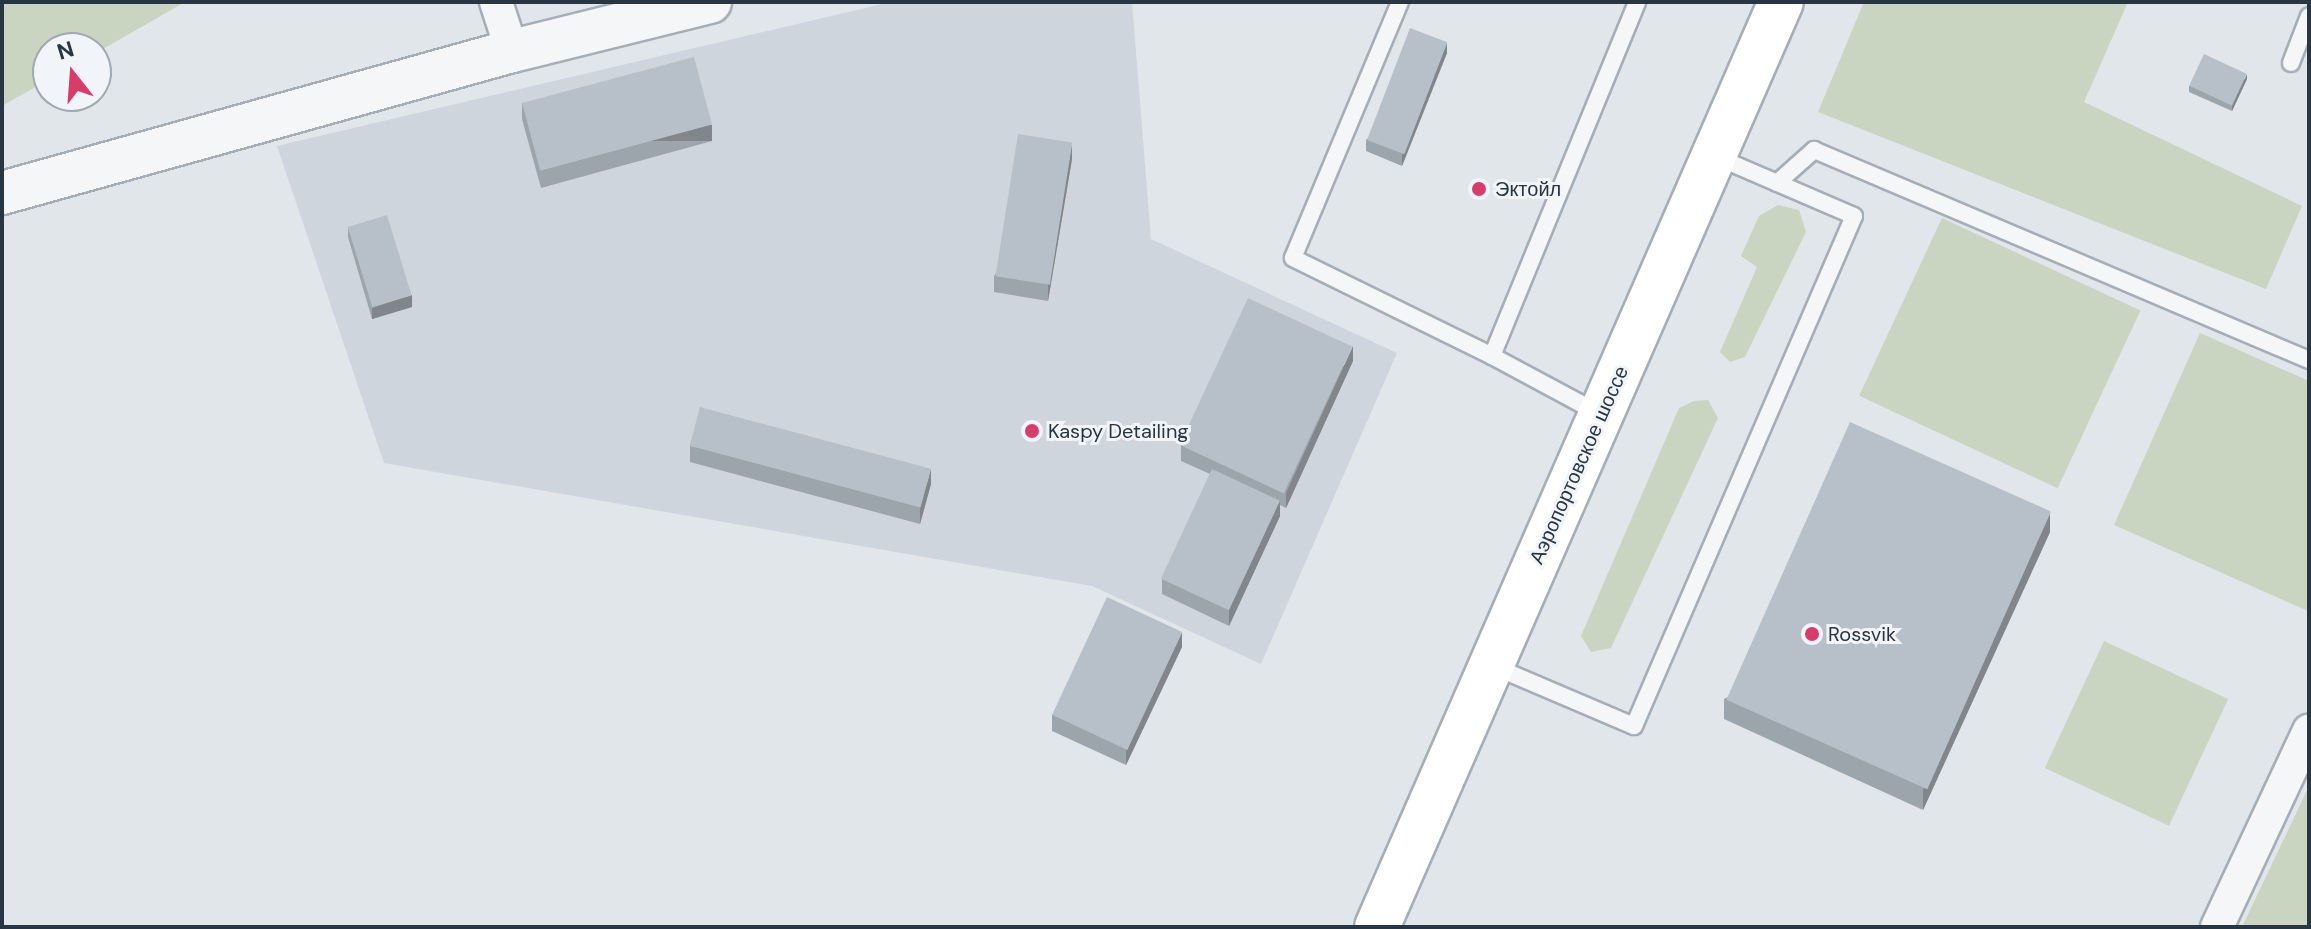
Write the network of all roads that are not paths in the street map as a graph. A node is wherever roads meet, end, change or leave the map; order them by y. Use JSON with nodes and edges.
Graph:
{"nodes":[{"id":1,"x":496,"y":2,"type":"edge"},
{"id":2,"x":710,"y":2,"type":"edge"},
{"id":3,"x":1400,"y":2,"type":"edge"},
{"id":4,"x":1637,"y":2,"type":"edge"},
{"id":5,"x":1781,"y":2,"type":"edge"},
{"id":6,"x":2309,"y":16,"type":"edge"},
{"id":7,"x":512,"y":51,"type":"junction"},
{"id":8,"x":2291,"y":63,"type":"dead end"},
{"id":9,"x":1714,"y":156,"type":"junction"},
{"id":10,"x":1777,"y":183,"type":"junction"},
{"id":11,"x":2,"y":193,"type":"edge"},
{"id":12,"x":1492,"y":356,"type":"junction"},
{"id":13,"x":2309,"y":360,"type":"edge"},
{"id":14,"x":1601,"y":414,"type":"junction"},
{"id":15,"x":1492,"y":665,"type":"junction"},
{"id":16,"x":2309,"y":731,"type":"edge"},
{"id":17,"x":1377,"y":927,"type":"edge"},
{"id":18,"x":2217,"y":927,"type":"edge"}],
"edges":[{"from":1,"to":7,"type":"street"},
{"from":2,"to":7,"type":"street"},
{"from":3,"to":12,"type":"lane"},
{"from":4,"to":12,"type":"lane"},
{"from":5,"to":9,"type":"main road","name":"Аэропортовское шоссе"},
{"from":6,"to":8,"type":"lane"},
{"from":7,"to":11,"type":"street"},
{"from":9,"to":10,"type":"lane"},
{"from":9,"to":14,"type":"main road","name":"Аэропортовское шоссе"},
{"from":10,"to":13,"type":"lane"},
{"from":10,"to":15,"type":"lane"},
{"from":12,"to":14,"type":"lane"},
{"from":14,"to":15,"type":"main road","name":"Аэропортовское шоссе"},
{"from":15,"to":17,"type":"main road","name":"Аэропортовское шоссе"},
{"from":16,"to":18,"type":"street"}]}
